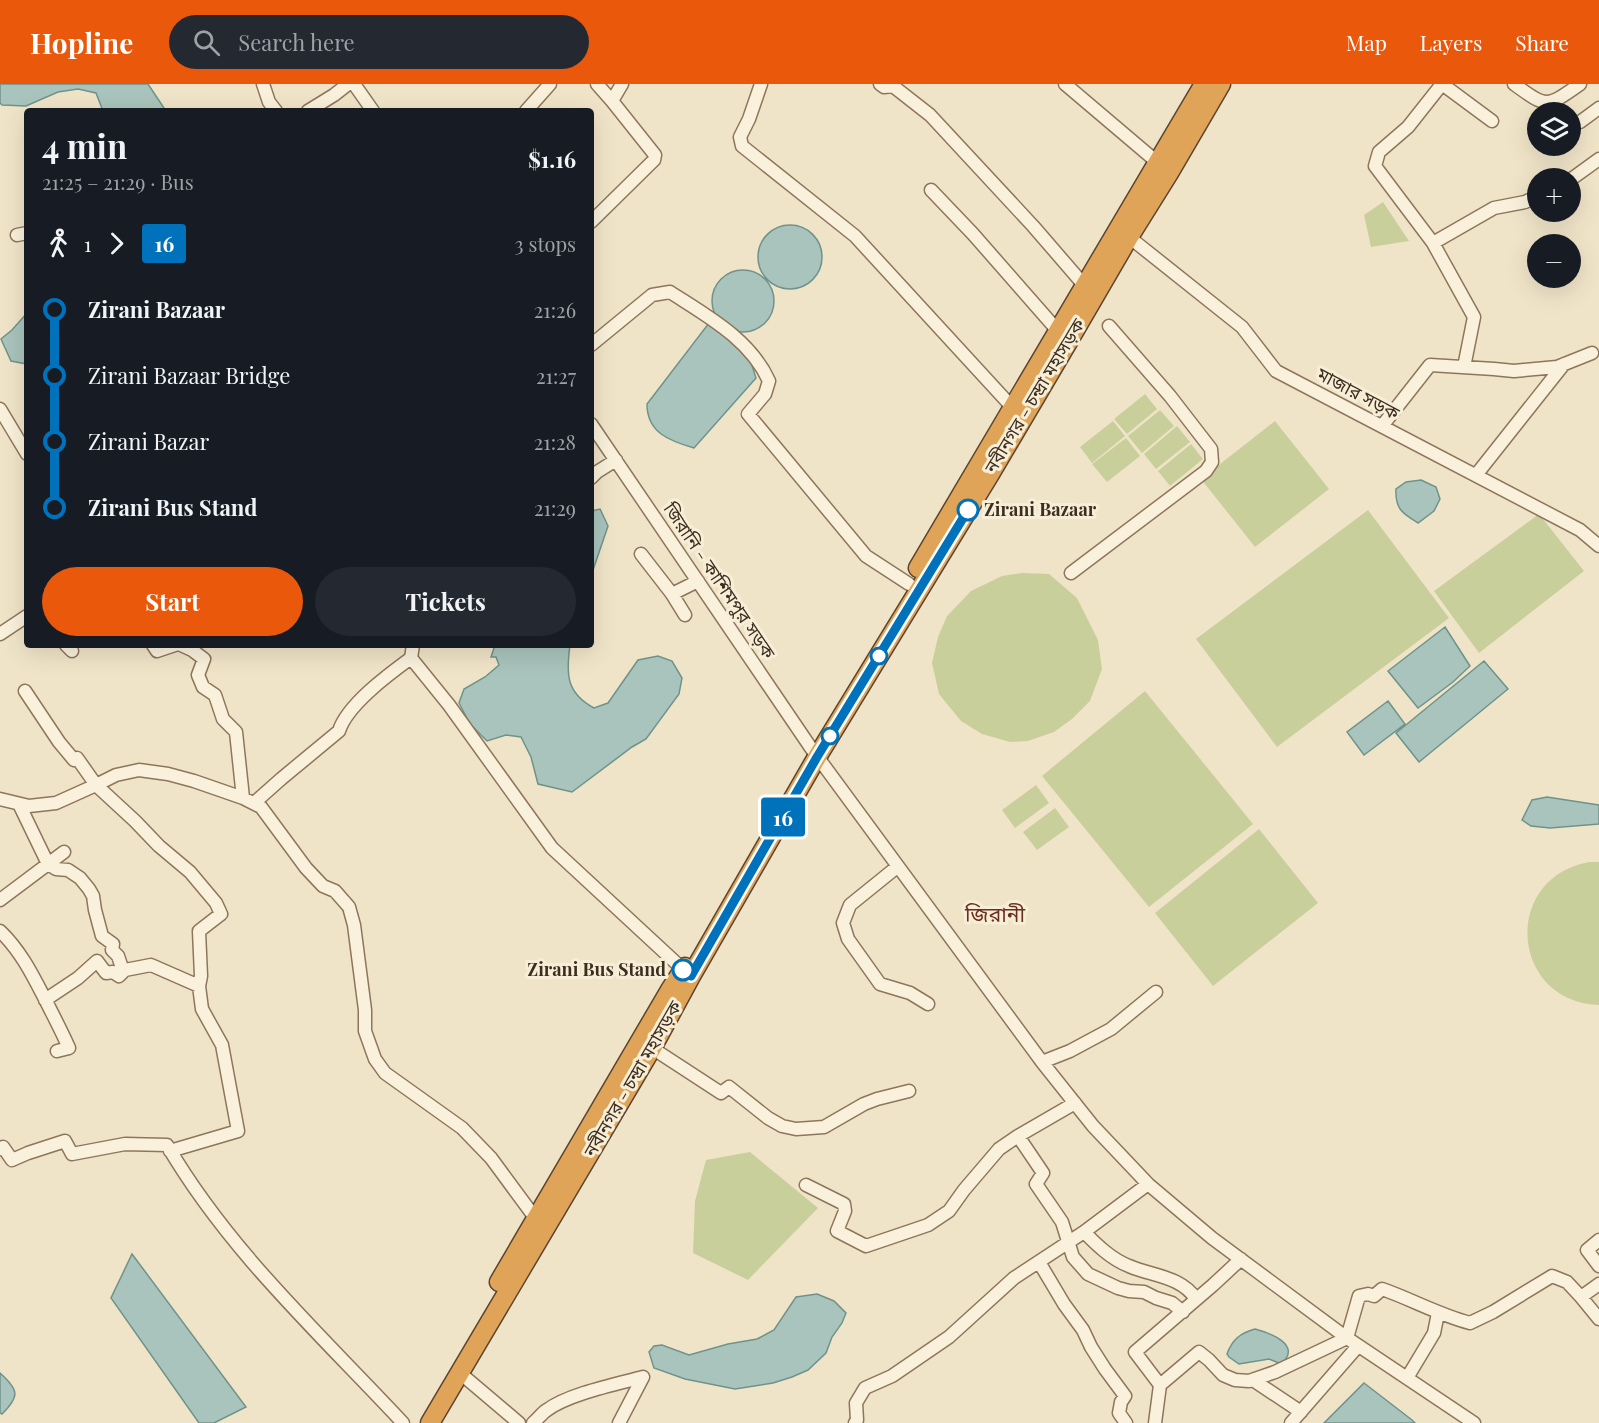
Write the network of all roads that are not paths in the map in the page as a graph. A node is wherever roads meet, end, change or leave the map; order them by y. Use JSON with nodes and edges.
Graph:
{"nodes":[{"id":1,"x":263,"y":84,"type":"edge"},
{"id":2,"x":348,"y":84,"type":"edge"},
{"id":3,"x":354,"y":84,"type":"edge"},
{"id":4,"x":550,"y":84,"type":"edge"},
{"id":5,"x":597,"y":84,"type":"edge"},
{"id":6,"x":622,"y":84,"type":"edge"},
{"id":7,"x":880,"y":84,"type":"edge"},
{"id":8,"x":1065,"y":84,"type":"edge"},
{"id":9,"x":1204,"y":84,"type":"edge"},
{"id":10,"x":1221,"y":84,"type":"edge"},
{"id":11,"x":1442,"y":84,"type":"edge"},
{"id":12,"x":1514,"y":84,"type":"edge"},
{"id":13,"x":1580,"y":84,"type":"edge"},
{"id":14,"x":758,"y":86,"type":"edge"},
{"id":15,"x":612,"y":101,"type":"junction"},
{"id":16,"x":274,"y":108,"type":"edge"},
{"id":17,"x":313,"y":108,"type":"edge"},
{"id":18,"x":371,"y":108,"type":"edge"},
{"id":19,"x":528,"y":108,"type":"edge"},
{"id":20,"x":1599,"y":108,"type":"edge"},
{"id":21,"x":1492,"y":121,"type":"dead end"},
{"id":22,"x":1581,"y":121,"type":"edge"},
{"id":23,"x":1599,"y":159,"type":"edge"},
{"id":24,"x":1157,"y":162,"type":"junction"},
{"id":25,"x":1581,"y":172,"type":"edge"},
{"id":26,"x":931,"y":190,"type":"dead end"},
{"id":27,"x":1527,"y":201,"type":"edge"},
{"id":28,"x":594,"y":219,"type":"edge"},
{"id":29,"x":1129,"y":237,"type":"junction"},
{"id":30,"x":1433,"y":243,"type":"junction"},
{"id":31,"x":1084,"y":285,"type":"junction"},
{"id":32,"x":1109,"y":326,"type":"dead end"},
{"id":33,"x":1058,"y":331,"type":"junction"},
{"id":34,"x":594,"y":343,"type":"edge"},
{"id":35,"x":1592,"y":353,"type":"dead end"},
{"id":36,"x":1564,"y":364,"type":"junction"},
{"id":37,"x":1464,"y":367,"type":"junction"},
{"id":38,"x":1012,"y":407,"type":"junction"},
{"id":39,"x":0,"y":409,"type":"edge"},
{"id":40,"x":1382,"y":426,"type":"junction"},
{"id":41,"x":594,"y":428,"type":"edge"},
{"id":42,"x":24,"y":449,"type":"edge"},
{"id":43,"x":616,"y":460,"type":"junction"},
{"id":44,"x":594,"y":475,"type":"edge"},
{"id":45,"x":1476,"y":475,"type":"junction"},
{"id":46,"x":1599,"y":546,"type":"edge"},
{"id":47,"x":641,"y":554,"type":"dead end"},
{"id":48,"x":1071,"y":573,"type":"dead end"},
{"id":49,"x":698,"y":580,"type":"junction"},
{"id":50,"x":909,"y":584,"type":"junction"},
{"id":51,"x":672,"y":594,"type":"junction"},
{"id":52,"x":685,"y":615,"type":"dead end"},
{"id":53,"x":24,"y":618,"type":"edge"},
{"id":54,"x":0,"y":634,"type":"edge"},
{"id":55,"x":188,"y":648,"type":"edge"},
{"id":56,"x":412,"y":651,"type":"edge"},
{"id":57,"x":25,"y":691,"type":"dead end"},
{"id":58,"x":814,"y":753,"type":"junction"},
{"id":59,"x":96,"y":785,"type":"junction"},
{"id":60,"x":0,"y":799,"type":"edge"},
{"id":61,"x":249,"y":801,"type":"junction"},
{"id":62,"x":19,"y":804,"type":"junction"},
{"id":63,"x":64,"y":852,"type":"dead end"},
{"id":64,"x":48,"y":864,"type":"junction"},
{"id":65,"x":897,"y":867,"type":"junction"},
{"id":66,"x":0,"y":900,"type":"edge"},
{"id":67,"x":0,"y":931,"type":"edge"},
{"id":68,"x":123,"y":971,"type":"junction"},
{"id":69,"x":687,"y":973,"type":"junction"},
{"id":70,"x":199,"y":986,"type":"junction"},
{"id":71,"x":1156,"y":992,"type":"dead end"},
{"id":72,"x":45,"y":1000,"type":"junction"},
{"id":73,"x":928,"y":1004,"type":"dead end"},
{"id":74,"x":652,"y":1048,"type":"junction"},
{"id":75,"x":57,"y":1051,"type":"dead end"},
{"id":76,"x":1042,"y":1062,"type":"junction"},
{"id":77,"x":909,"y":1091,"type":"dead end"},
{"id":78,"x":1075,"y":1103,"type":"junction"},
{"id":79,"x":1018,"y":1136,"type":"junction"},
{"id":80,"x":1,"y":1145,"type":"edge"},
{"id":81,"x":170,"y":1151,"type":"junction"},
{"id":82,"x":1148,"y":1184,"type":"junction"},
{"id":83,"x":806,"y":1185,"type":"dead end"},
{"id":84,"x":536,"y":1219,"type":"junction"},
{"id":85,"x":1084,"y":1232,"type":"junction"},
{"id":86,"x":1599,"y":1240,"type":"edge"},
{"id":87,"x":1069,"y":1241,"type":"junction"},
{"id":88,"x":1241,"y":1259,"type":"junction"},
{"id":89,"x":1039,"y":1262,"type":"junction"},
{"id":90,"x":1599,"y":1266,"type":"edge"},
{"id":91,"x":1599,"y":1284,"type":"edge"},
{"id":92,"x":1581,"y":1297,"type":"junction"},
{"id":93,"x":1196,"y":1299,"type":"junction"},
{"id":94,"x":1182,"y":1312,"type":"junction"},
{"id":95,"x":1438,"y":1313,"type":"junction"},
{"id":96,"x":1599,"y":1319,"type":"edge"},
{"id":97,"x":1353,"y":1342,"type":"junction"},
{"id":98,"x":460,"y":1373,"type":"junction"},
{"id":99,"x":1407,"y":1378,"type":"junction"},
{"id":100,"x":1253,"y":1380,"type":"junction"},
{"id":101,"x":1160,"y":1385,"type":"junction"},
{"id":102,"x":1301,"y":1412,"type":"junction"},
{"id":103,"x":1472,"y":1422,"type":"edge"},
{"id":104,"x":403,"y":1423,"type":"edge"},
{"id":105,"x":416,"y":1423,"type":"edge"},
{"id":106,"x":430,"y":1423,"type":"edge"},
{"id":107,"x":519,"y":1423,"type":"edge"},
{"id":108,"x":533,"y":1423,"type":"edge"},
{"id":109,"x":619,"y":1423,"type":"edge"},
{"id":110,"x":855,"y":1423,"type":"edge"},
{"id":111,"x":1126,"y":1423,"type":"edge"},
{"id":112,"x":1155,"y":1423,"type":"edge"},
{"id":113,"x":1291,"y":1423,"type":"edge"}],
"edges":[{"from":1,"to":16,"type":"street"},
{"from":2,"to":17,"type":"street"},
{"from":3,"to":18,"type":"street"},
{"from":4,"to":19,"type":"street"},
{"from":5,"to":15,"type":"street"},
{"from":6,"to":15,"type":"street"},
{"from":7,"to":31,"type":"street"},
{"from":8,"to":24,"type":"street"},
{"from":9,"to":24,"type":"highway","name":"নবীনগর - চন্দ্রা মহাসড়ক"},
{"from":10,"to":29,"type":"highway","name":"নবীনগর - চন্দ্রা মহাসড়ক"},
{"from":11,"to":21,"type":"street"},
{"from":11,"to":30,"type":"street"},
{"from":12,"to":13,"type":"street"},
{"from":14,"to":38,"type":"street"},
{"from":15,"to":28,"type":"street"},
{"from":20,"to":22,"type":"street"},
{"from":23,"to":25,"type":"street"},
{"from":24,"to":31,"type":"highway","name":"নবীনগর - চন্দ্রা মহাসড়ক"},
{"from":26,"to":33,"type":"street"},
{"from":27,"to":30,"type":"street"},
{"from":29,"to":40,"type":"street","name":"মাজার সড়ক"},
{"from":29,"to":58,"type":"highway","name":"নবীনগর - চন্দ্রা মহাসড়ক"},
{"from":30,"to":37,"type":"street"},
{"from":31,"to":33,"type":"highway","name":"নবীনগর - চন্দ্রা মহাসড়ক"},
{"from":32,"to":48,"type":"street"},
{"from":33,"to":38,"type":"highway","name":"নবীনগর - চন্দ্রা মহাসড়ক"},
{"from":34,"to":50,"type":"street"},
{"from":35,"to":36,"type":"street"},
{"from":36,"to":37,"type":"street"},
{"from":36,"to":45,"type":"street"},
{"from":37,"to":40,"type":"street"},
{"from":38,"to":50,"type":"highway","name":"নবীনগর - চন্দ্রা মহাসড়ক"},
{"from":39,"to":42,"type":"street"},
{"from":40,"to":45,"type":"street","name":"মাজার সড়ক"},
{"from":41,"to":43,"type":"street","name":"জিরানি - কাশিমপুর সড়ক"},
{"from":43,"to":44,"type":"street"},
{"from":43,"to":49,"type":"street","name":"জিরানি - কাশিমপুর সড়ক"},
{"from":45,"to":46,"type":"street","name":"মাজার সড়ক"},
{"from":47,"to":51,"type":"street"},
{"from":49,"to":51,"type":"street"},
{"from":49,"to":58,"type":"street","name":"জিরানি - কাশিমপুর সড়ক"},
{"from":50,"to":58,"type":"highway","name":"নবীনগর - চন্দ্রা মহাসড়ক"},
{"from":51,"to":52,"type":"street"},
{"from":53,"to":54,"type":"street"},
{"from":55,"to":61,"type":"street"},
{"from":56,"to":61,"type":"street"},
{"from":56,"to":69,"type":"street"},
{"from":57,"to":59,"type":"street"},
{"from":58,"to":65,"type":"street","name":"জিরানি - কাশিমপুর সড়ক"},
{"from":58,"to":69,"type":"highway","name":"নবীনগর - চন্দ্রা মহাসড়ক"},
{"from":59,"to":61,"type":"street"},
{"from":59,"to":62,"type":"street"},
{"from":59,"to":70,"type":"street"},
{"from":60,"to":62,"type":"street"},
{"from":61,"to":84,"type":"street"},
{"from":62,"to":64,"type":"street"},
{"from":63,"to":64,"type":"street"},
{"from":64,"to":66,"type":"street"},
{"from":64,"to":68,"type":"street"},
{"from":65,"to":73,"type":"street"},
{"from":65,"to":76,"type":"street","name":"জিরানি - কাশিমপুর সড়ক"},
{"from":67,"to":72,"type":"street"},
{"from":68,"to":70,"type":"street"},
{"from":68,"to":72,"type":"street"},
{"from":69,"to":74,"type":"highway","name":"নবীনগর - চন্দ্রা মহাসড়ক"},
{"from":69,"to":84,"type":"highway","name":"নবীনগর - চন্দ্রা মহাসড়ক"},
{"from":70,"to":81,"type":"street"},
{"from":71,"to":76,"type":"street"},
{"from":72,"to":75,"type":"street"},
{"from":74,"to":77,"type":"street"},
{"from":74,"to":98,"type":"highway","name":"নবীনগর - চন্দ্রা মহাসড়ক"},
{"from":76,"to":78,"type":"street","name":"জিরানি - কাশিমপুর সড়ক"},
{"from":78,"to":79,"type":"street"},
{"from":78,"to":82,"type":"street","name":"জিরানি - কাশিমপুর সড়ক"},
{"from":79,"to":83,"type":"street"},
{"from":79,"to":87,"type":"street"},
{"from":80,"to":81,"type":"street"},
{"from":81,"to":104,"type":"street"},
{"from":82,"to":85,"type":"street"},
{"from":82,"to":88,"type":"street","name":"জিরানি - কাশিমপুর সড়ক"},
{"from":84,"to":105,"type":"highway","name":"নবীনগর - চন্দ্রা মহাসড়ক"},
{"from":85,"to":87,"type":"street"},
{"from":85,"to":93,"type":"street"},
{"from":86,"to":90,"type":"street"},
{"from":87,"to":89,"type":"street"},
{"from":87,"to":94,"type":"street"},
{"from":88,"to":93,"type":"street"},
{"from":88,"to":97,"type":"street","name":"জিরানি - কাশিমপুর সড়ক"},
{"from":89,"to":110,"type":"street"},
{"from":89,"to":111,"type":"street"},
{"from":91,"to":92,"type":"street"},
{"from":92,"to":95,"type":"street"},
{"from":92,"to":96,"type":"street"},
{"from":93,"to":94,"type":"street"},
{"from":94,"to":101,"type":"street"},
{"from":95,"to":97,"type":"street"},
{"from":95,"to":99,"type":"street"},
{"from":97,"to":99,"type":"street","name":"জিরানি - কাশিমপুর সড়ক"},
{"from":97,"to":100,"type":"street"},
{"from":97,"to":102,"type":"street"},
{"from":98,"to":106,"type":"highway","name":"নবীনগর - চন্দ্রা মহাসড়ক"},
{"from":98,"to":107,"type":"street"},
{"from":99,"to":103,"type":"street","name":"জিরানি - কাশিমপুর সড়ক"},
{"from":100,"to":101,"type":"street"},
{"from":100,"to":102,"type":"street"},
{"from":101,"to":112,"type":"street"},
{"from":102,"to":113,"type":"street"},
{"from":108,"to":109,"type":"street"}]}
